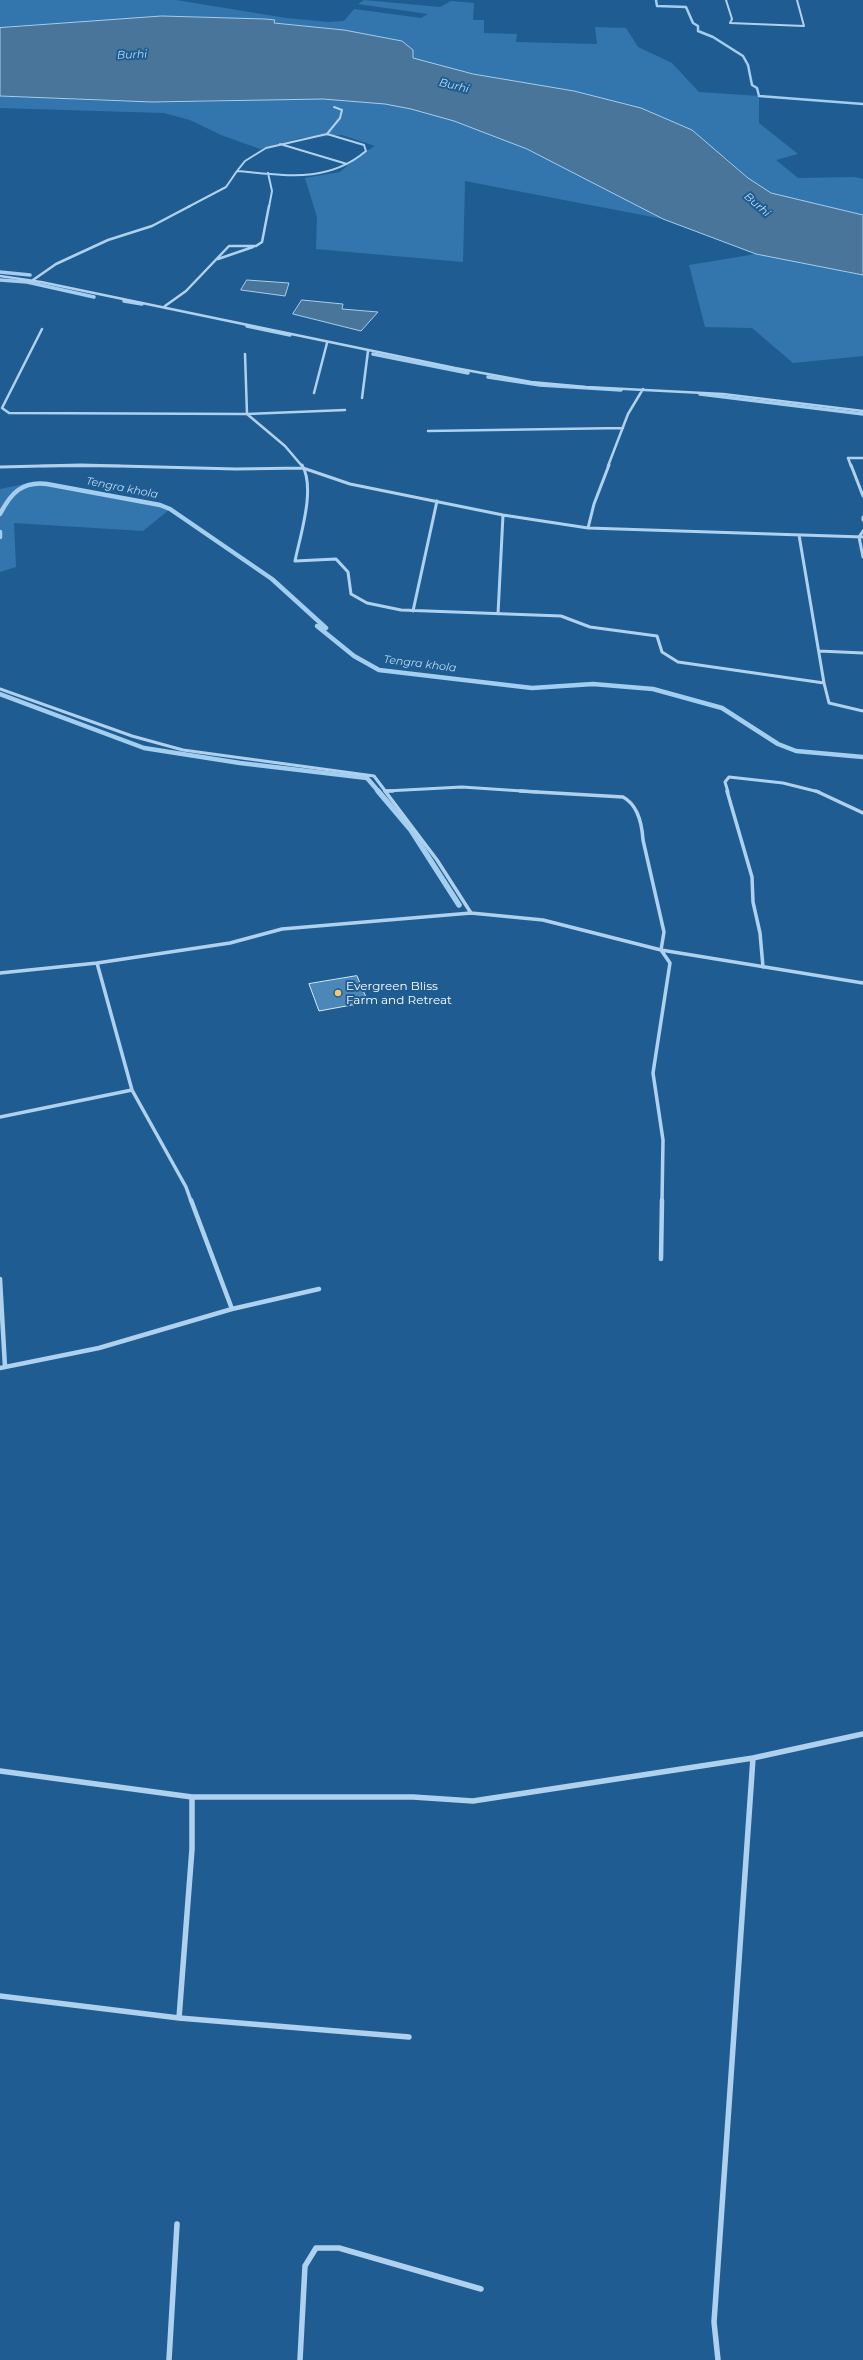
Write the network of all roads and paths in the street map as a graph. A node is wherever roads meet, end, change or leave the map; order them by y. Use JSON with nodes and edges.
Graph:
{"nodes":[{"id":1,"x":726,"y":0,"type":"edge"},
{"id":2,"x":797,"y":0,"type":"edge"},
{"id":3,"x":334,"y":107,"type":"dead end"},
{"id":4,"x":326,"y":134,"type":"junction"},
{"id":5,"x":280,"y":144,"type":"junction"},
{"id":6,"x":347,"y":164,"type":"junction"},
{"id":7,"x":237,"y":171,"type":"junction"},
{"id":8,"x":268,"y":173,"type":"junction"},
{"id":9,"x":256,"y":246,"type":"junction"},
{"id":10,"x":218,"y":260,"type":"junction"},
{"id":11,"x":0,"y":276,"type":"edge"},
{"id":12,"x":33,"y":280,"type":"junction"},
{"id":13,"x":165,"y":306,"type":"junction"},
{"id":14,"x":42,"y":329,"type":"dead end"},
{"id":15,"x":327,"y":343,"type":"junction"},
{"id":16,"x":368,"y":351,"type":"junction"},
{"id":17,"x":245,"y":354,"type":"dead end"},
{"id":18,"x":643,"y":389,"type":"junction"},
{"id":19,"x":314,"y":393,"type":"dead end"},
{"id":20,"x":362,"y":398,"type":"dead end"},
{"id":21,"x":345,"y":410,"type":"dead end"},
{"id":22,"x":863,"y":411,"type":"edge"},
{"id":23,"x":247,"y":414,"type":"junction"},
{"id":24,"x":623,"y":428,"type":"junction"},
{"id":25,"x":428,"y":431,"type":"dead end"},
{"id":26,"x":863,"y":458,"type":"edge"},
{"id":27,"x":0,"y":467,"type":"edge"},
{"id":28,"x":303,"y":468,"type":"junction"},
{"id":29,"x":856,"y":476,"type":"junction"},
{"id":30,"x":863,"y":476,"type":"edge"},
{"id":31,"x":863,"y":496,"type":"edge"},
{"id":32,"x":437,"y":501,"type":"junction"},
{"id":33,"x":503,"y":515,"type":"junction"},
{"id":34,"x":588,"y":528,"type":"junction"},
{"id":35,"x":863,"y":531,"type":"edge"},
{"id":36,"x":799,"y":535,"type":"junction"},
{"id":37,"x":861,"y":537,"type":"edge"},
{"id":38,"x":863,"y":558,"type":"edge"},
{"id":39,"x":413,"y":611,"type":"junction"},
{"id":40,"x":498,"y":614,"type":"junction"},
{"id":41,"x":819,"y":651,"type":"junction"},
{"id":42,"x":863,"y":653,"type":"edge"},
{"id":43,"x":824,"y":683,"type":"junction"},
{"id":44,"x":0,"y":689,"type":"edge"},
{"id":45,"x":863,"y":711,"type":"edge"},
{"id":46,"x":386,"y":791,"type":"junction"},
{"id":47,"x":863,"y":813,"type":"edge"},
{"id":48,"x":472,"y":913,"type":"junction"},
{"id":49,"x":661,"y":950,"type":"junction"},
{"id":50,"x":97,"y":963,"type":"junction"},
{"id":51,"x":763,"y":968,"type":"junction"},
{"id":52,"x":0,"y":973,"type":"edge"},
{"id":53,"x":863,"y":983,"type":"edge"},
{"id":54,"x":132,"y":1090,"type":"junction"},
{"id":55,"x":0,"y":1116,"type":"edge"},
{"id":56,"x":661,"y":1259,"type":"dead end"},
{"id":57,"x":0,"y":1279,"type":"edge"},
{"id":58,"x":319,"y":1288,"type":"dead end"},
{"id":59,"x":232,"y":1309,"type":"junction"},
{"id":60,"x":3,"y":1367,"type":"edge"},
{"id":61,"x":863,"y":1734,"type":"edge"},
{"id":62,"x":753,"y":1758,"type":"junction"},
{"id":63,"x":0,"y":1771,"type":"edge"},
{"id":64,"x":192,"y":1797,"type":"junction"},
{"id":65,"x":0,"y":1996,"type":"edge"},
{"id":66,"x":179,"y":2018,"type":"junction"},
{"id":67,"x":409,"y":2037,"type":"dead end"},
{"id":68,"x":177,"y":2224,"type":"dead end"},
{"id":69,"x":481,"y":2289,"type":"dead end"},
{"id":70,"x":169,"y":2360,"type":"edge"},
{"id":71,"x":300,"y":2360,"type":"edge"},
{"id":72,"x":718,"y":2360,"type":"edge"}],
"edges":[{"from":1,"to":2,"type":"street"},
{"from":3,"to":4,"type":"street"},
{"from":4,"to":5,"type":"street"},
{"from":4,"to":6,"type":"street"},
{"from":5,"to":6,"type":"street"},
{"from":5,"to":7,"type":"street"},
{"from":6,"to":8,"type":"street"},
{"from":7,"to":8,"type":"street"},
{"from":7,"to":12,"type":"street"},
{"from":8,"to":9,"type":"street"},
{"from":9,"to":10,"type":"street"},
{"from":9,"to":10,"type":"street"},
{"from":10,"to":13,"type":"street"},
{"from":11,"to":12,"type":"street"},
{"from":12,"to":13,"type":"street"},
{"from":13,"to":15,"type":"street"},
{"from":14,"to":23,"type":"street"},
{"from":15,"to":16,"type":"street"},
{"from":15,"to":19,"type":"street"},
{"from":16,"to":18,"type":"street"},
{"from":16,"to":20,"type":"street"},
{"from":17,"to":23,"type":"street"},
{"from":18,"to":22,"type":"street"},
{"from":18,"to":24,"type":"street"},
{"from":21,"to":23,"type":"street"},
{"from":23,"to":28,"type":"street"},
{"from":24,"to":25,"type":"street"},
{"from":24,"to":34,"type":"street"},
{"from":26,"to":29,"type":"street"},
{"from":27,"to":28,"type":"street"},
{"from":28,"to":32,"type":"street"},
{"from":28,"to":39,"type":"street"},
{"from":29,"to":30,"type":"street"},
{"from":29,"to":31,"type":"street"},
{"from":32,"to":33,"type":"street"},
{"from":32,"to":39,"type":"street"},
{"from":33,"to":34,"type":"street"},
{"from":33,"to":40,"type":"street"},
{"from":34,"to":36,"type":"street"},
{"from":35,"to":37,"type":"street"},
{"from":36,"to":37,"type":"street"},
{"from":36,"to":41,"type":"street"},
{"from":37,"to":38,"type":"street"},
{"from":39,"to":40,"type":"street"},
{"from":40,"to":43,"type":"street"},
{"from":41,"to":42,"type":"street"},
{"from":41,"to":43,"type":"street"},
{"from":43,"to":45,"type":"street"},
{"from":44,"to":46,"type":"street"},
{"from":46,"to":48,"type":"street"},
{"from":46,"to":49,"type":"street"},
{"from":47,"to":51,"type":"street"},
{"from":48,"to":49,"type":"street"},
{"from":48,"to":50,"type":"street"},
{"from":49,"to":51,"type":"street"},
{"from":49,"to":56,"type":"street"},
{"from":50,"to":52,"type":"street"},
{"from":50,"to":54,"type":"street"},
{"from":51,"to":53,"type":"street"},
{"from":54,"to":55,"type":"street"},
{"from":54,"to":59,"type":"street"},
{"from":57,"to":60,"type":"street"},
{"from":58,"to":59,"type":"street"},
{"from":59,"to":60,"type":"street"},
{"from":61,"to":62,"type":"street"},
{"from":62,"to":64,"type":"street"},
{"from":62,"to":72,"type":"street"},
{"from":63,"to":64,"type":"street"},
{"from":64,"to":66,"type":"street"},
{"from":65,"to":66,"type":"street"},
{"from":66,"to":67,"type":"street"},
{"from":68,"to":70,"type":"street"},
{"from":69,"to":71,"type":"street"}]}
